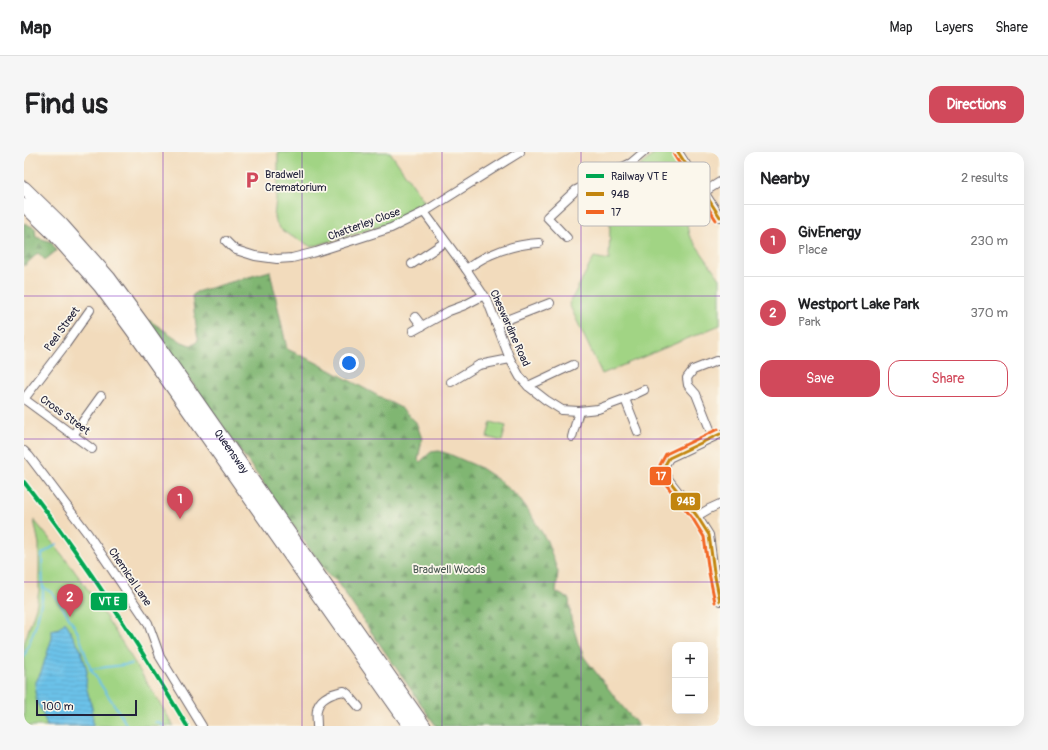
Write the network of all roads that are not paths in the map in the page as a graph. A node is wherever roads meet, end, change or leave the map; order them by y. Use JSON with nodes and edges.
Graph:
{"nodes":[{"id":1,"x":520,"y":152,"type":"edge"},
{"id":2,"x":644,"y":152,"type":"edge"},
{"id":3,"x":678,"y":152,"type":"edge"},
{"id":4,"x":632,"y":162,"type":"edge"},
{"id":5,"x":684,"y":162,"type":"edge"},
{"id":6,"x":720,"y":182,"type":"edge"},
{"id":7,"x":24,"y":188,"type":"edge"},
{"id":8,"x":710,"y":188,"type":"edge"},
{"id":9,"x":578,"y":189,"type":"edge"},
{"id":10,"x":710,"y":201,"type":"edge"},
{"id":11,"x":24,"y":204,"type":"edge"},
{"id":12,"x":424,"y":212,"type":"junction"},
{"id":13,"x":720,"y":217,"type":"edge"},
{"id":14,"x":567,"y":238,"type":"dead end"},
{"id":15,"x":226,"y":241,"type":"dead end"},
{"id":16,"x":445,"y":242,"type":"junction"},
{"id":17,"x":538,"y":243,"type":"dead end"},
{"id":18,"x":412,"y":264,"type":"dead end"},
{"id":19,"x":466,"y":269,"type":"junction"},
{"id":20,"x":484,"y":294,"type":"junction"},
{"id":21,"x":550,"y":303,"type":"dead end"},
{"id":22,"x":90,"y":310,"type":"dead end"},
{"id":23,"x":415,"y":317,"type":"dead end"},
{"id":24,"x":496,"y":324,"type":"junction"},
{"id":25,"x":422,"y":326,"type":"junction"},
{"id":26,"x":413,"y":331,"type":"dead end"},
{"id":27,"x":510,"y":359,"type":"junction"},
{"id":28,"x":720,"y":361,"type":"edge"},
{"id":29,"x":573,"y":365,"type":"dead end"},
{"id":30,"x":451,"y":382,"type":"dead end"},
{"id":31,"x":528,"y":386,"type":"junction"},
{"id":32,"x":644,"y":390,"type":"dead end"},
{"id":33,"x":101,"y":396,"type":"dead end"},
{"id":34,"x":24,"y":399,"type":"edge"},
{"id":35,"x":625,"y":399,"type":"junction"},
{"id":36,"x":579,"y":411,"type":"junction"},
{"id":37,"x":638,"y":432,"type":"dead end"},
{"id":38,"x":73,"y":435,"type":"junction"},
{"id":39,"x":717,"y":436,"type":"edge"},
{"id":40,"x":572,"y":437,"type":"dead end"},
{"id":41,"x":92,"y":449,"type":"dead end"},
{"id":42,"x":24,"y":451,"type":"edge"},
{"id":43,"x":720,"y":504,"type":"edge"},
{"id":44,"x":697,"y":516,"type":"junction"},
{"id":45,"x":717,"y":570,"type":"edge"},
{"id":46,"x":720,"y":601,"type":"edge"},
{"id":47,"x":359,"y":707,"type":"dead end"},
{"id":48,"x":202,"y":726,"type":"edge"},
{"id":49,"x":317,"y":726,"type":"edge"},
{"id":50,"x":410,"y":726,"type":"edge"},
{"id":51,"x":424,"y":726,"type":"edge"}],
"edges":[{"from":1,"to":12,"type":"street","name":"Chatterley Close"},
{"from":2,"to":4,"type":"street"},
{"from":3,"to":5,"type":"street"},
{"from":6,"to":8,"type":"street"},
{"from":7,"to":51,"type":"highway","name":"Queensway"},
{"from":9,"to":14,"type":"street"},
{"from":10,"to":13,"type":"street"},
{"from":11,"to":50,"type":"highway","name":"Queensway"},
{"from":12,"to":15,"type":"street","name":"Chatterley Close"},
{"from":12,"to":16,"type":"street","name":"Cheswardine Road"},
{"from":16,"to":18,"type":"street"},
{"from":16,"to":19,"type":"street","name":"Cheswardine Road"},
{"from":17,"to":19,"type":"street"},
{"from":19,"to":20,"type":"street","name":"Cheswardine Road"},
{"from":20,"to":24,"type":"street","name":"Cheswardine Road"},
{"from":20,"to":25,"type":"street"},
{"from":21,"to":24,"type":"street"},
{"from":22,"to":34,"type":"street","name":"Peel Street"},
{"from":23,"to":25,"type":"street"},
{"from":24,"to":27,"type":"street","name":"Cheswardine Road"},
{"from":25,"to":26,"type":"street"},
{"from":27,"to":30,"type":"street"},
{"from":27,"to":31,"type":"street","name":"Cheswardine Road"},
{"from":28,"to":39,"type":"street"},
{"from":29,"to":31,"type":"street"},
{"from":31,"to":36,"type":"street","name":"Cheswardine Road"},
{"from":32,"to":35,"type":"street","name":"Cheswardine Road"},
{"from":33,"to":38,"type":"street"},
{"from":34,"to":38,"type":"street","name":"Cross Street"},
{"from":35,"to":36,"type":"street","name":"Cheswardine Road"},
{"from":35,"to":37,"type":"street"},
{"from":36,"to":40,"type":"street"},
{"from":38,"to":41,"type":"street","name":"Cross Street"},
{"from":39,"to":44,"type":"street"},
{"from":42,"to":48,"type":"street","name":"Chemical Lane"},
{"from":43,"to":44,"type":"street"},
{"from":44,"to":45,"type":"street"},
{"from":45,"to":46,"type":"street"},
{"from":47,"to":49,"type":"street"}]}
